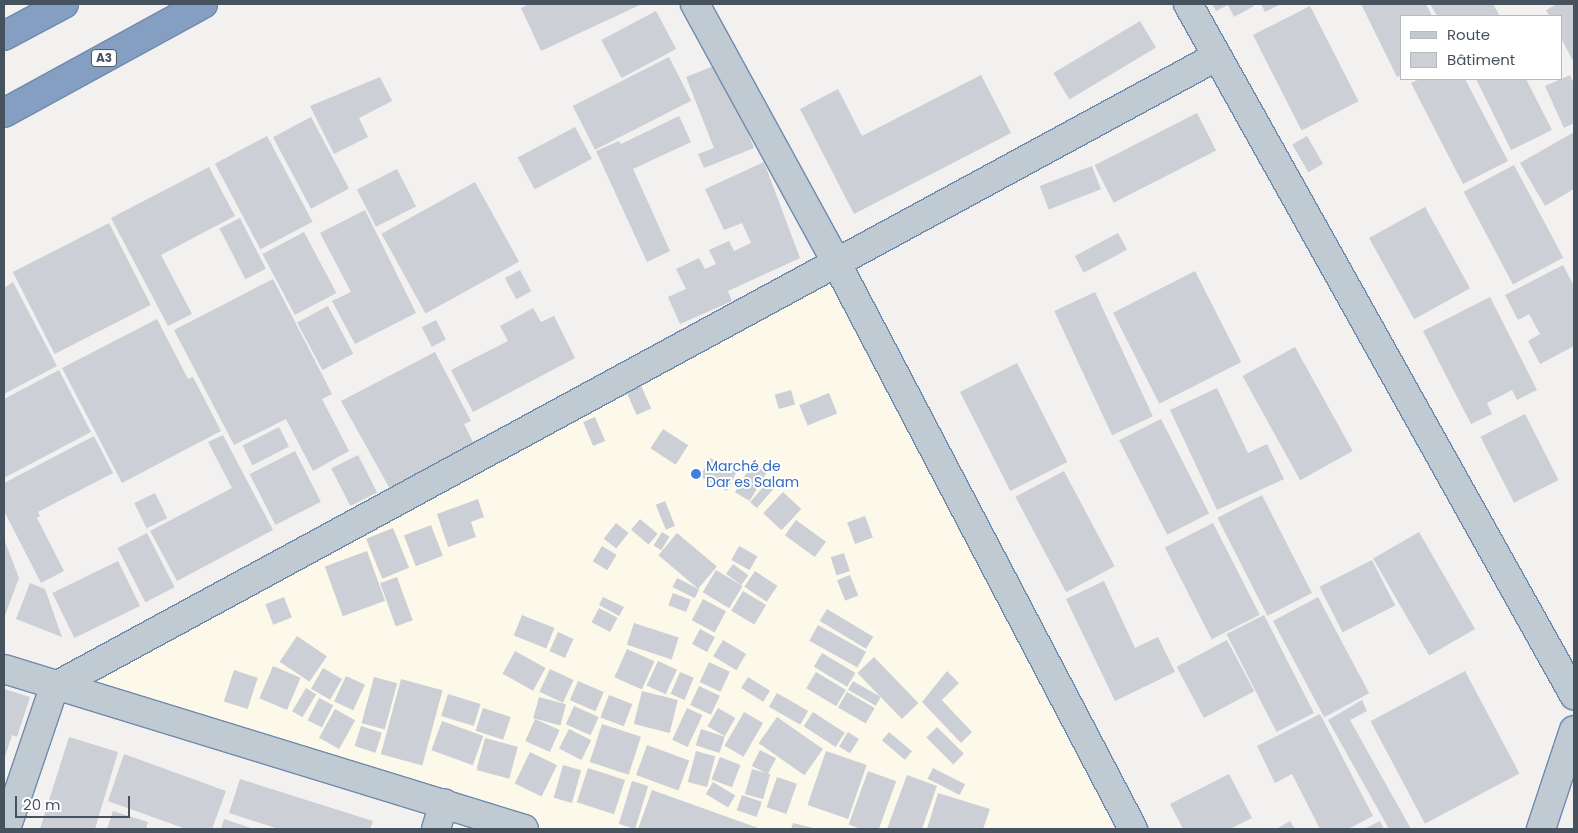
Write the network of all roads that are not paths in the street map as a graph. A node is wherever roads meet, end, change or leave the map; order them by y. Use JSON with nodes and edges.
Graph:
{"nodes":[{"id":1,"x":64,"y":4,"type":"edge"},
{"id":2,"x":203,"y":4,"type":"edge"},
{"id":3,"x":696,"y":4,"type":"edge"},
{"id":4,"x":1188,"y":4,"type":"edge"},
{"id":5,"x":4,"y":36,"type":"edge"},
{"id":6,"x":1216,"y":57,"type":"junction"},
{"id":7,"x":4,"y":113,"type":"edge"},
{"id":8,"x":836,"y":262,"type":"junction"},
{"id":9,"x":4,"y":669,"type":"edge"},
{"id":10,"x":54,"y":687,"type":"junction"},
{"id":11,"x":1574,"y":695,"type":"edge"},
{"id":12,"x":1574,"y":730,"type":"edge"},
{"id":13,"x":444,"y":803,"type":"junction"},
{"id":14,"x":6,"y":829,"type":"edge"},
{"id":15,"x":436,"y":829,"type":"edge"},
{"id":16,"x":524,"y":829,"type":"edge"},
{"id":17,"x":1133,"y":829,"type":"edge"},
{"id":18,"x":1541,"y":829,"type":"edge"}],
"edges":[{"from":1,"to":5,"type":"highway"},
{"from":2,"to":7,"type":"highway","number":"A3"},
{"from":3,"to":8,"type":"street"},
{"from":4,"to":6,"type":"street"},
{"from":6,"to":8,"type":"street"},
{"from":6,"to":11,"type":"street"},
{"from":8,"to":10,"type":"street"},
{"from":8,"to":17,"type":"street"},
{"from":9,"to":10,"type":"street"},
{"from":10,"to":13,"type":"street"},
{"from":10,"to":14,"type":"street"},
{"from":12,"to":18,"type":"street"},
{"from":13,"to":15,"type":"street"},
{"from":13,"to":16,"type":"street"}]}
